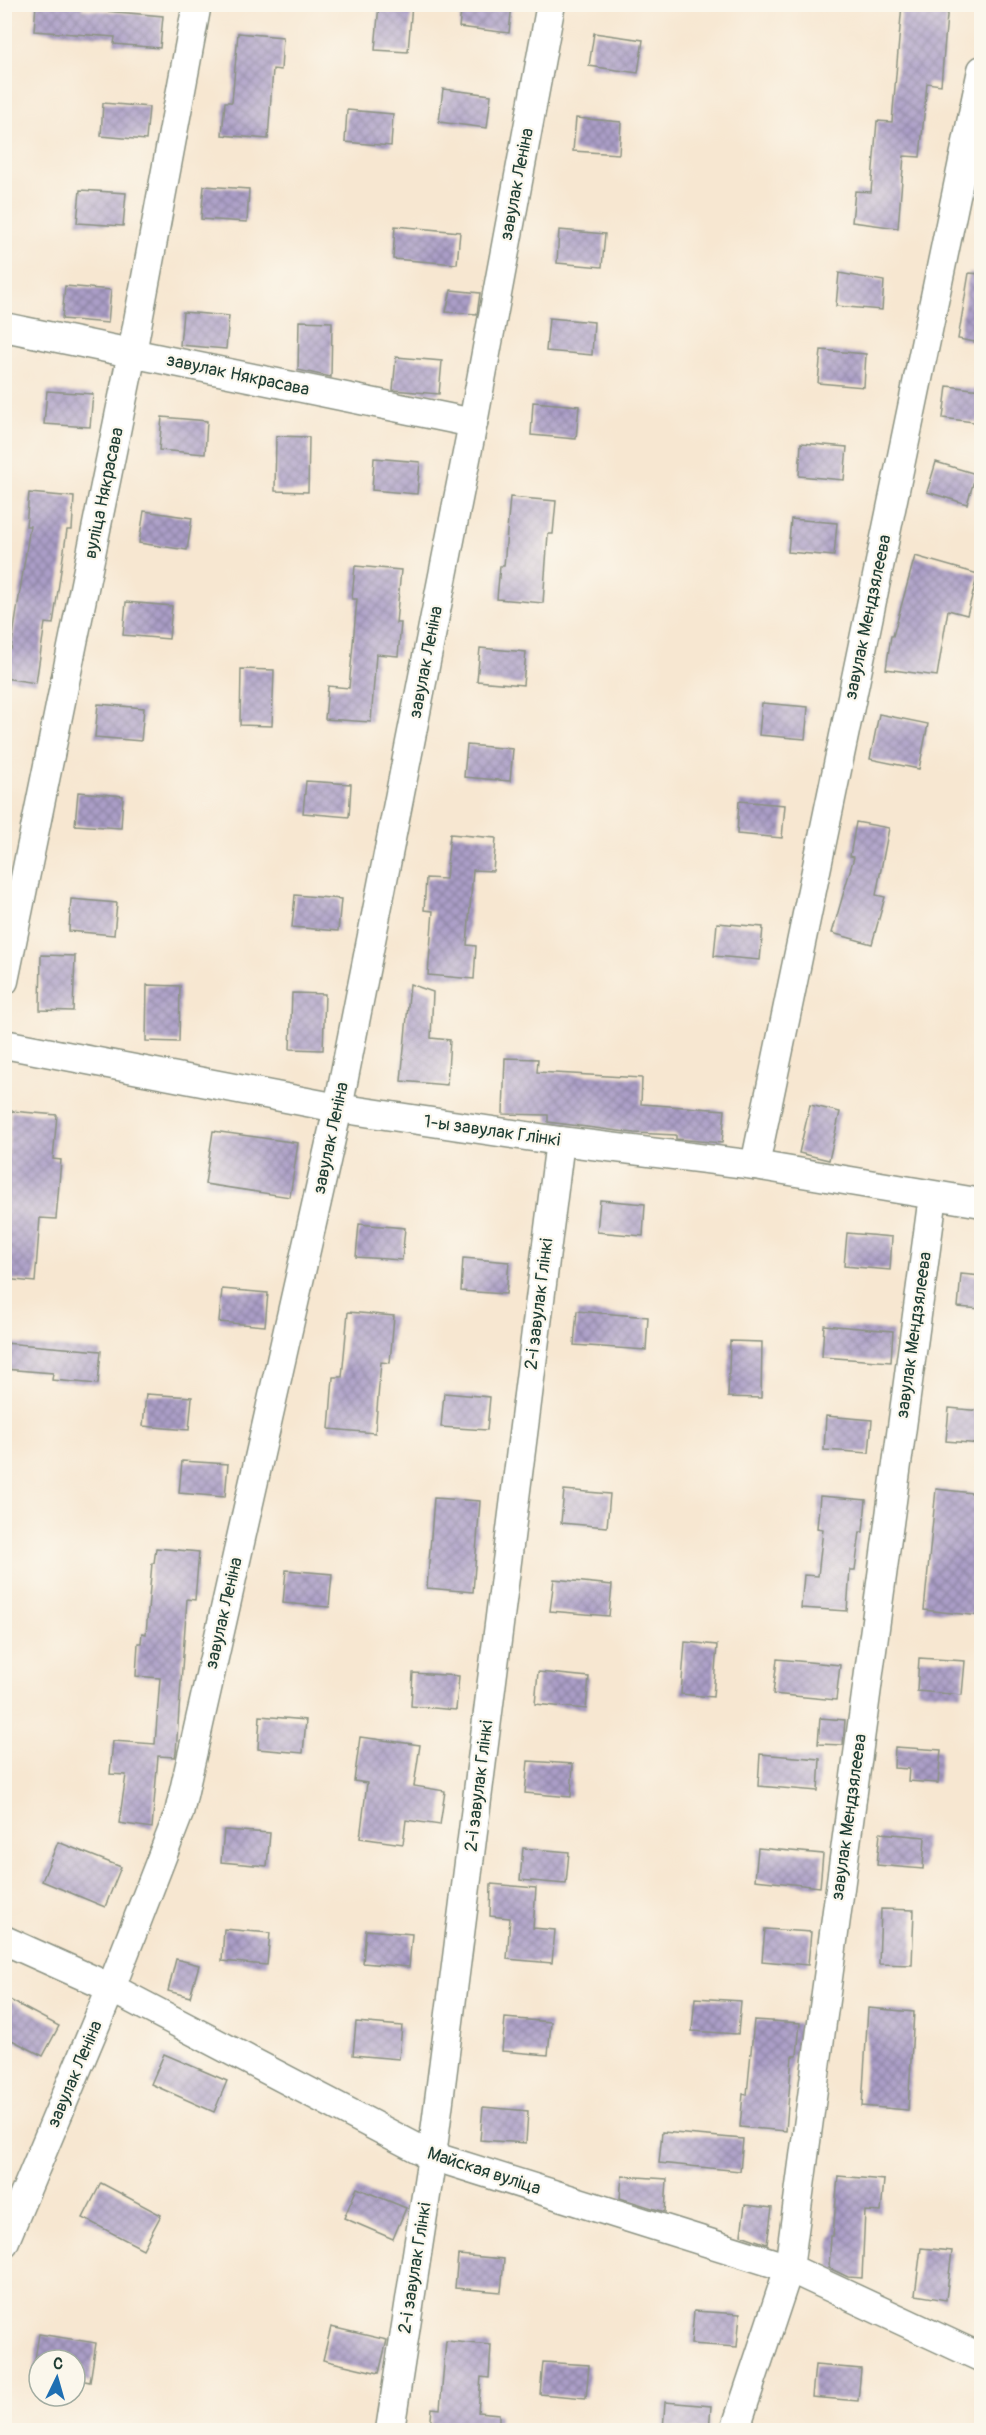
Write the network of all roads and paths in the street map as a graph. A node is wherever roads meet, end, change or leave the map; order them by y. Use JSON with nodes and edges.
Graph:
{"nodes":[{"id":1,"x":197,"y":4,"type":"edge"},
{"id":2,"x":550,"y":4,"type":"edge"},
{"id":3,"x":981,"y":69,"type":"edge"},
{"id":4,"x":4,"y":327,"type":"edge"},
{"id":5,"x":132,"y":353,"type":"junction"},
{"id":6,"x":472,"y":423,"type":"junction"},
{"id":7,"x":4,"y":981,"type":"edge"},
{"id":8,"x":4,"y":1044,"type":"edge"},
{"id":9,"x":338,"y":1108,"type":"junction"},
{"id":10,"x":560,"y":1141,"type":"junction"},
{"id":11,"x":755,"y":1165,"type":"junction"},
{"id":12,"x":933,"y":1196,"type":"junction"},
{"id":13,"x":981,"y":1203,"type":"edge"},
{"id":14,"x":4,"y":1941,"type":"edge"},
{"id":15,"x":111,"y":1988,"type":"junction"},
{"id":16,"x":432,"y":2156,"type":"junction"},
{"id":17,"x":4,"y":2242,"type":"edge"},
{"id":18,"x":789,"y":2268,"type":"junction"},
{"id":19,"x":981,"y":2358,"type":"edge"},
{"id":20,"x":390,"y":2430,"type":"edge"},
{"id":21,"x":735,"y":2430,"type":"edge"}],
"edges":[{"from":1,"to":5,"type":"street","name":"вуліца Някрасава"},
{"from":2,"to":6,"type":"street","name":"завулак Леніна"},
{"from":3,"to":11,"type":"street","name":"завулак Мендзялеева"},
{"from":4,"to":5,"type":"street","name":"завулак Някрасава"},
{"from":5,"to":6,"type":"street","name":"завулак Някрасава"},
{"from":5,"to":7,"type":"street","name":"вуліца Някрасава"},
{"from":6,"to":9,"type":"street","name":"завулак Леніна"},
{"from":8,"to":9,"type":"street","name":"1-ы завулак Глінкі"},
{"from":9,"to":10,"type":"street","name":"1-ы завулак Глінкі"},
{"from":9,"to":15,"type":"street","name":"завулак Леніна"},
{"from":10,"to":11,"type":"street","name":"1-ы завулак Глінкі"},
{"from":10,"to":16,"type":"street","name":"2-і завулак Глінкі"},
{"from":11,"to":12,"type":"street","name":"1-ы завулак Глінкі"},
{"from":12,"to":13,"type":"street","name":"1-ы завулак Глінкі"},
{"from":12,"to":18,"type":"street","name":"завулак Мендзялеева"},
{"from":14,"to":15,"type":"street","name":"Майская вуліца"},
{"from":15,"to":16,"type":"street","name":"Майская вуліца"},
{"from":15,"to":17,"type":"street","name":"завулак Леніна"},
{"from":16,"to":18,"type":"street","name":"Майская вуліца"},
{"from":16,"to":20,"type":"street","name":"2-і завулак Глінкі"},
{"from":18,"to":19,"type":"street","name":"Майская вуліца"},
{"from":18,"to":21,"type":"street","name":"завулак Мендзялеева"}]}
